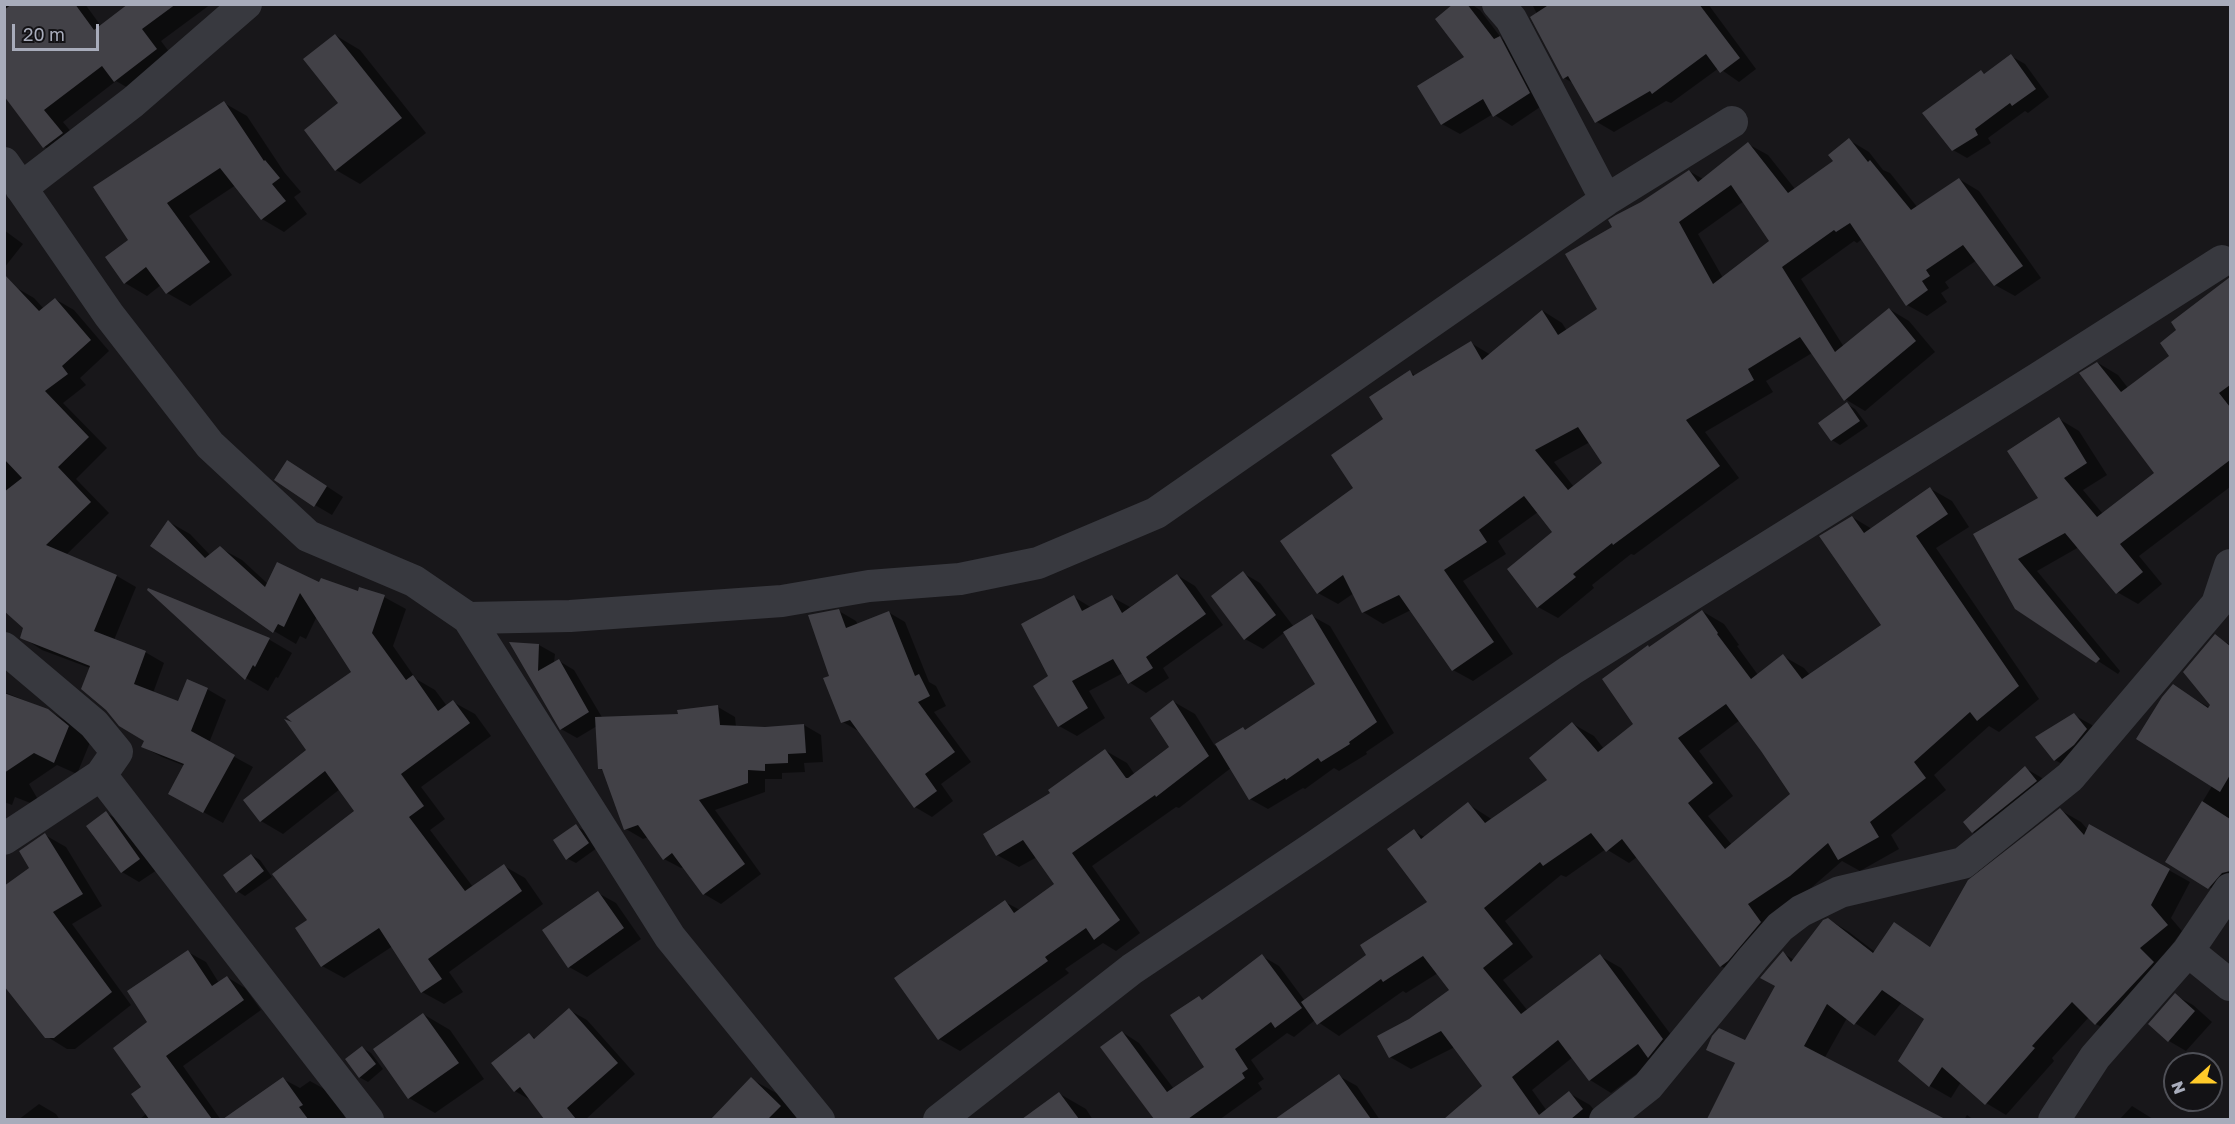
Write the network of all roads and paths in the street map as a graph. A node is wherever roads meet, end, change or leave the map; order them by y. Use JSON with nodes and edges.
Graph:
{"nodes":[{"id":1,"x":246,"y":4,"type":"edge"},
{"id":2,"x":1498,"y":4,"type":"edge"},
{"id":3,"x":1732,"y":122,"type":"dead end"},
{"id":4,"x":13,"y":175,"type":"edge"},
{"id":5,"x":1606,"y":200,"type":"junction"},
{"id":6,"x":2222,"y":261,"type":"dead end"},
{"id":7,"x":2230,"y":565,"type":"edge"},
{"id":8,"x":468,"y":618,"type":"junction"},
{"id":9,"x":4,"y":648,"type":"edge"},
{"id":10,"x":101,"y":775,"type":"junction"},
{"id":11,"x":4,"y":839,"type":"edge"},
{"id":12,"x":2230,"y":889,"type":"edge"},
{"id":13,"x":2188,"y":951,"type":"junction"},
{"id":14,"x":2230,"y":985,"type":"edge"},
{"id":15,"x":368,"y":1119,"type":"edge"},
{"id":16,"x":819,"y":1119,"type":"edge"},
{"id":17,"x":939,"y":1119,"type":"edge"},
{"id":18,"x":1605,"y":1119,"type":"edge"},
{"id":19,"x":2054,"y":1119,"type":"edge"}],
"edges":[{"from":1,"to":4,"type":"street"},
{"from":2,"to":5,"type":"street"},
{"from":3,"to":5,"type":"street"},
{"from":4,"to":8,"type":"street"},
{"from":5,"to":8,"type":"street"},
{"from":6,"to":17,"type":"street"},
{"from":7,"to":18,"type":"street"},
{"from":8,"to":16,"type":"street"},
{"from":9,"to":10,"type":"street"},
{"from":10,"to":11,"type":"street"},
{"from":10,"to":15,"type":"street"},
{"from":12,"to":13,"type":"street"},
{"from":13,"to":14,"type":"street"},
{"from":13,"to":19,"type":"street"}]}
